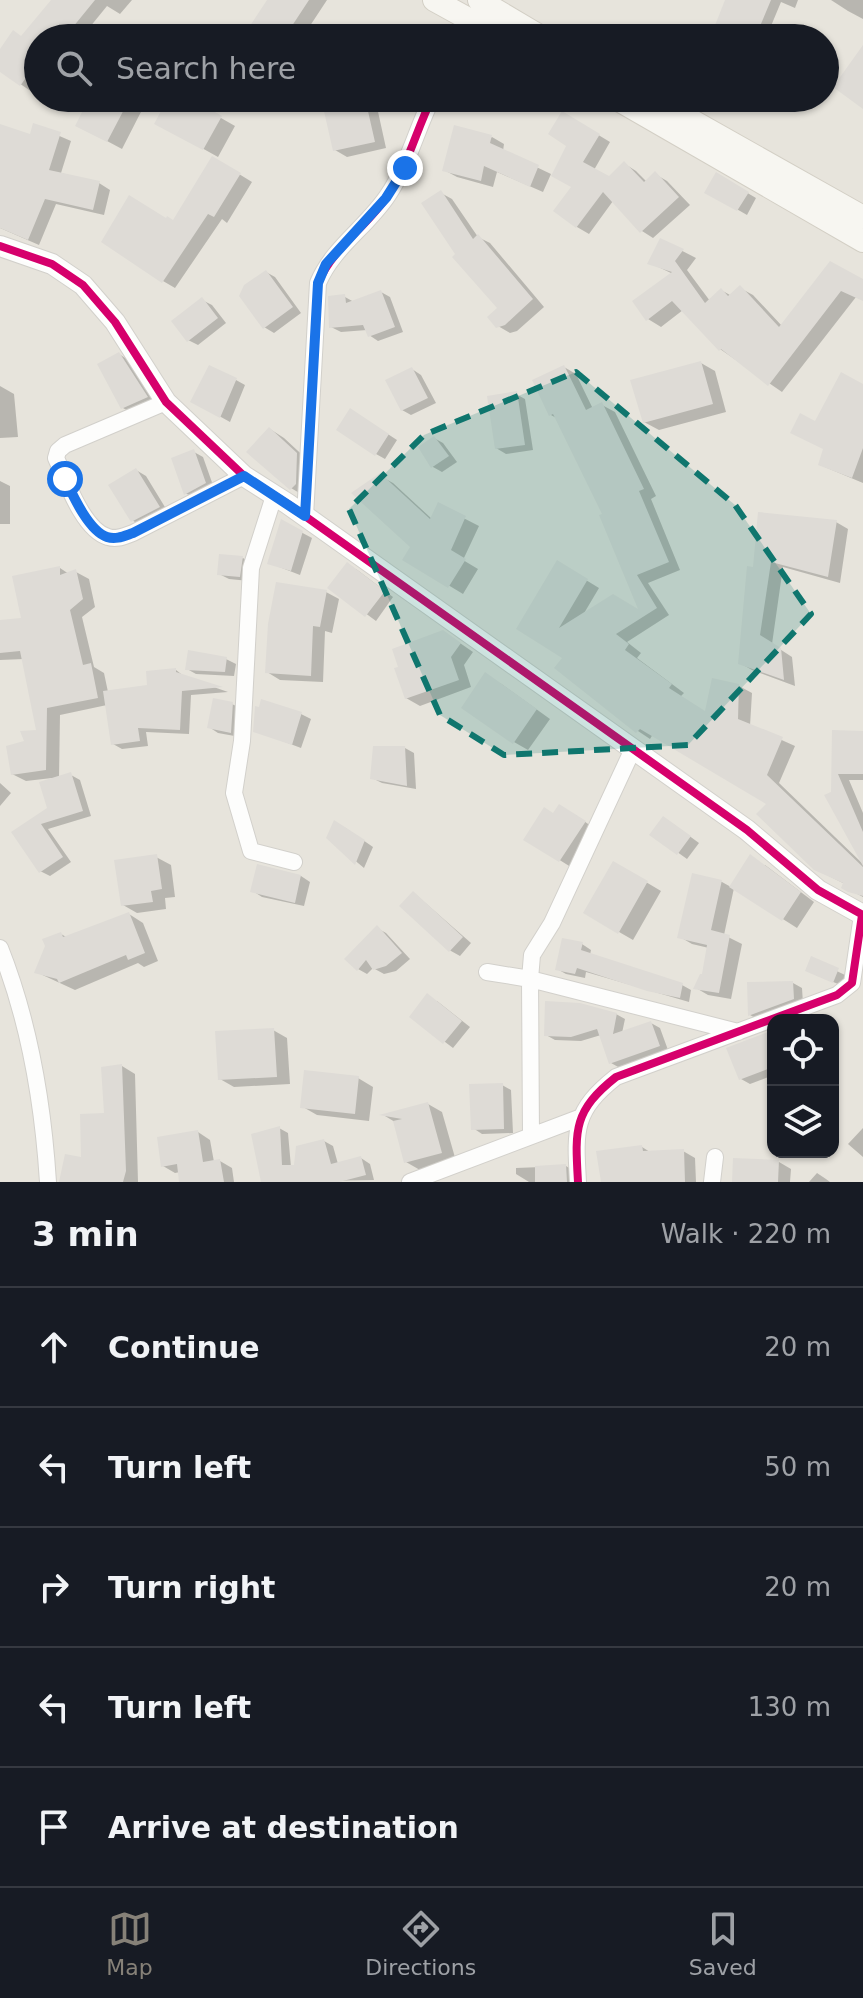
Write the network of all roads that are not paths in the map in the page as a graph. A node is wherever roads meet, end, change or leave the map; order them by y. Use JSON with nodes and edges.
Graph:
{"nodes":[{"id":1,"x":434,"y":0,"type":"edge"},
{"id":2,"x":471,"y":20,"type":"edge"},
{"id":3,"x":427,"y":112,"type":"edge"},
{"id":4,"x":639,"y":112,"type":"edge"},
{"id":5,"x":677,"y":112,"type":"edge"},
{"id":6,"x":863,"y":217,"type":"edge"},
{"id":7,"x":863,"y":241,"type":"edge"},
{"id":8,"x":0,"y":246,"type":"edge"},
{"id":9,"x":166,"y":402,"type":"junction"},
{"id":10,"x":244,"y":476,"type":"junction"},
{"id":11,"x":274,"y":496,"type":"junction"},
{"id":12,"x":305,"y":516,"type":"junction"},
{"id":13,"x":633,"y":749,"type":"junction"},
{"id":14,"x":294,"y":862,"type":"dead end"},
{"id":15,"x":863,"y":915,"type":"edge"},
{"id":16,"x":0,"y":948,"type":"edge"},
{"id":17,"x":487,"y":972,"type":"dead end"},
{"id":18,"x":530,"y":979,"type":"junction"},
{"id":19,"x":857,"y":988,"type":"edge"},
{"id":20,"x":738,"y":1032,"type":"junction"},
{"id":21,"x":579,"y":1118,"type":"junction"},
{"id":22,"x":531,"y":1136,"type":"junction"},
{"id":23,"x":715,"y":1157,"type":"dead end"},
{"id":24,"x":462,"y":1162,"type":"junction"},
{"id":25,"x":48,"y":1182,"type":"edge"},
{"id":26,"x":410,"y":1182,"type":"edge"},
{"id":27,"x":460,"y":1182,"type":"edge"},
{"id":28,"x":578,"y":1182,"type":"edge"},
{"id":29,"x":712,"y":1182,"type":"edge"}],
"edges":[{"from":1,"to":2,"type":"main road"},
{"from":3,"to":12,"type":"street"},
{"from":4,"to":7,"type":"main road"},
{"from":5,"to":6,"type":"main road"},
{"from":8,"to":9,"type":"street"},
{"from":9,"to":10,"type":"street"},
{"from":9,"to":10,"type":"street"},
{"from":10,"to":11,"type":"street"},
{"from":11,"to":12,"type":"street"},
{"from":11,"to":14,"type":"street"},
{"from":12,"to":13,"type":"street"},
{"from":13,"to":15,"type":"street"},
{"from":13,"to":18,"type":"street"},
{"from":15,"to":19,"type":"street"},
{"from":16,"to":25,"type":"street"},
{"from":17,"to":18,"type":"street"},
{"from":18,"to":20,"type":"street"},
{"from":18,"to":22,"type":"street"},
{"from":19,"to":20,"type":"street"},
{"from":20,"to":21,"type":"street"},
{"from":21,"to":22,"type":"street"},
{"from":21,"to":28,"type":"street"},
{"from":22,"to":24,"type":"street"},
{"from":23,"to":29,"type":"street"},
{"from":24,"to":26,"type":"street"},
{"from":24,"to":27,"type":"street"}]}
